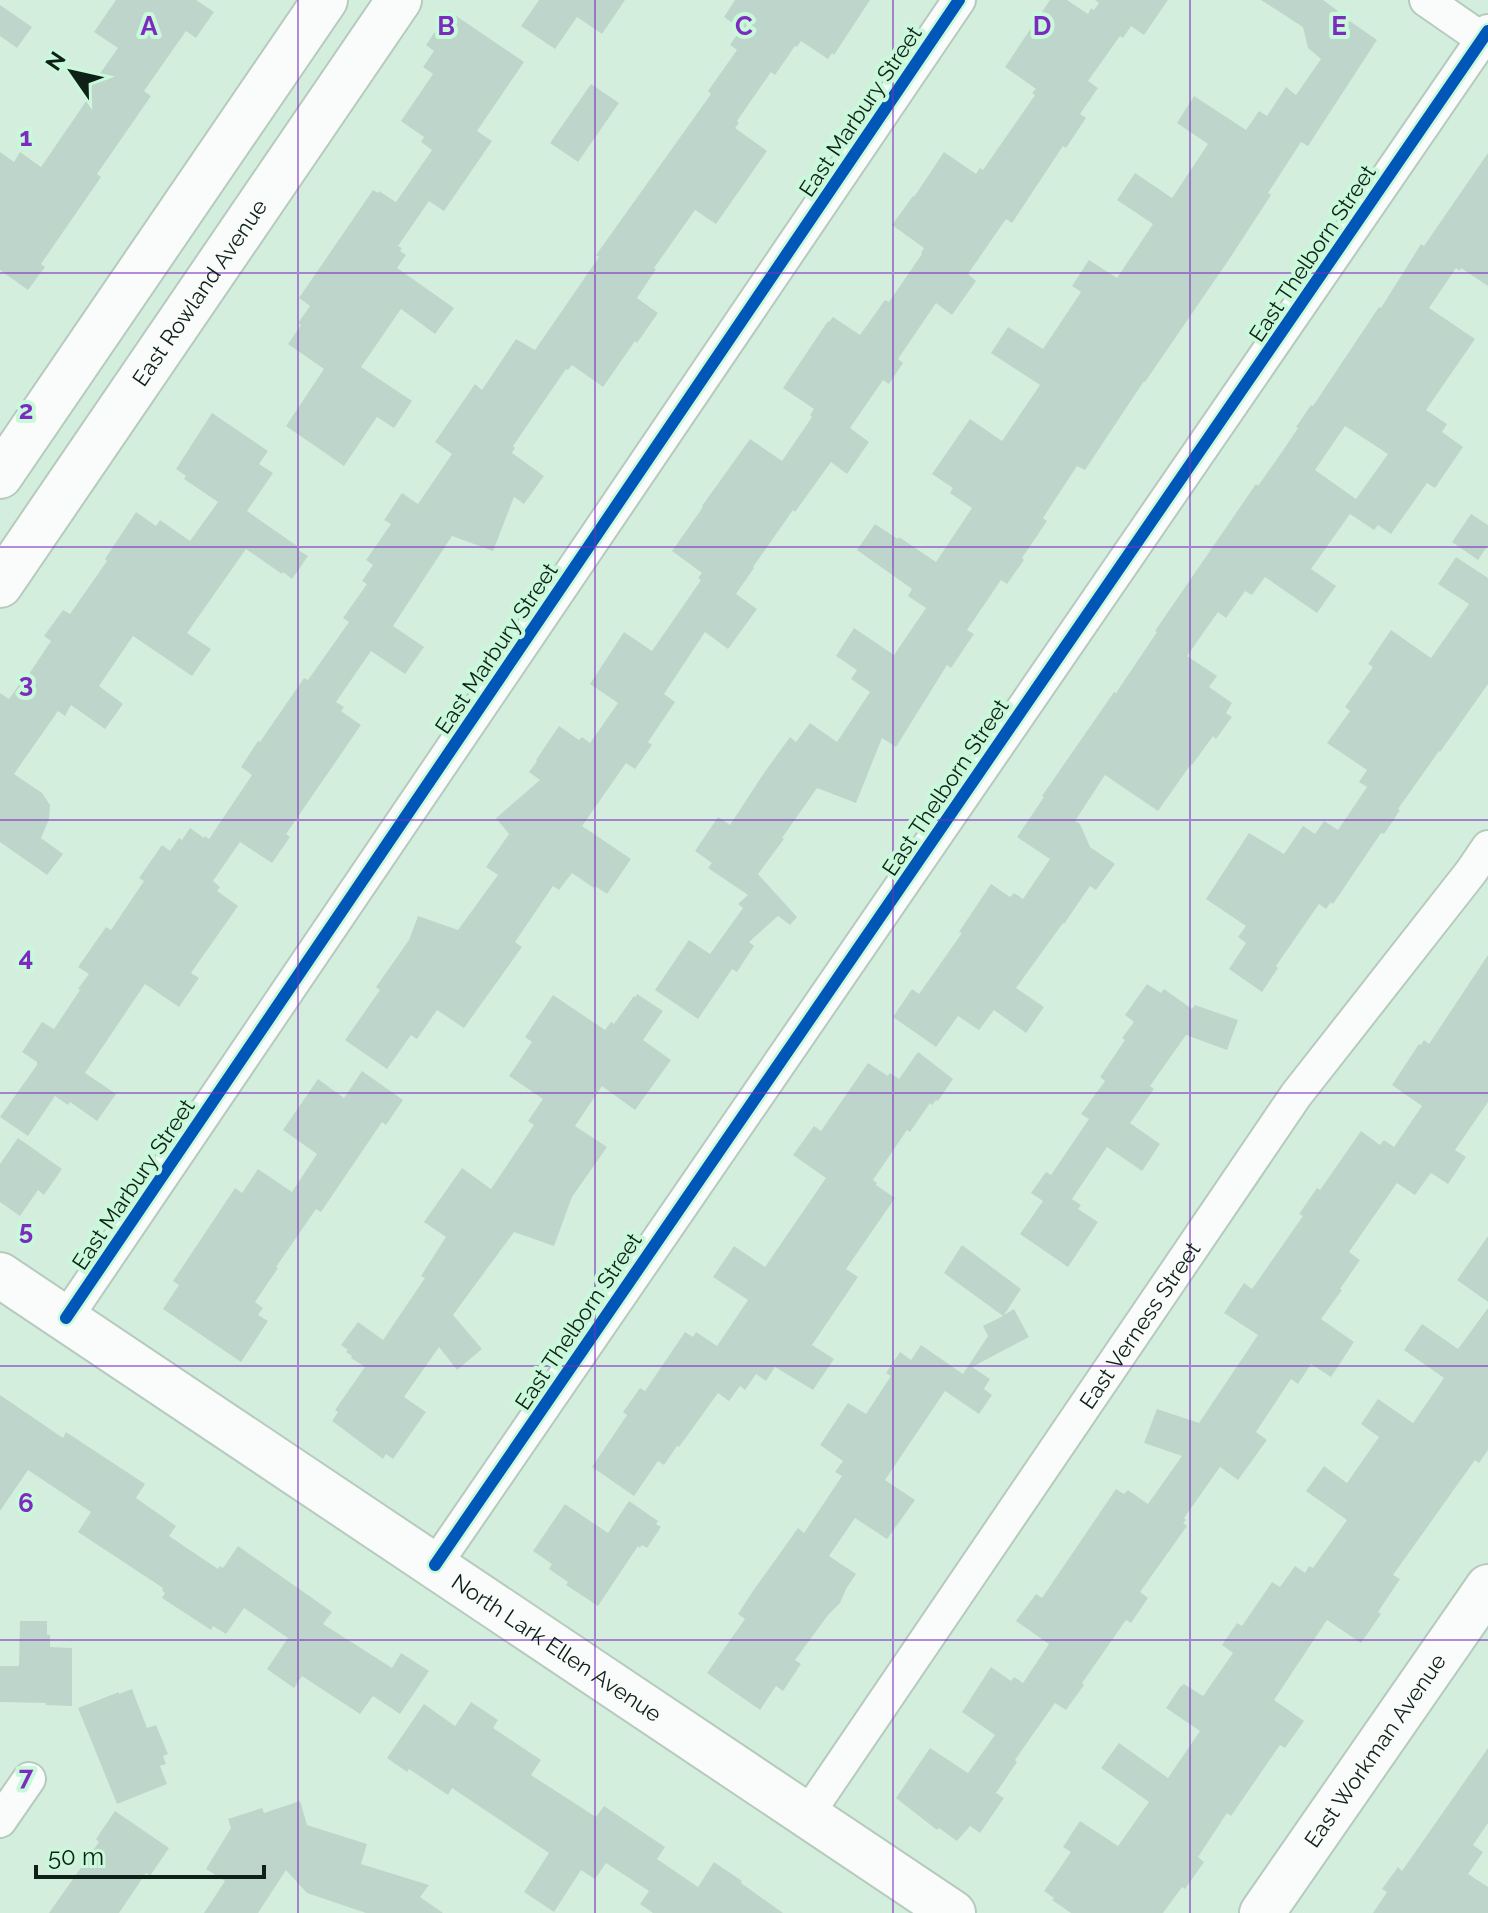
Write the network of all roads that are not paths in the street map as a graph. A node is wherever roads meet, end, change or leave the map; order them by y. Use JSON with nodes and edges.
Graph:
{"nodes":[{"id":1,"x":325,"y":0,"type":"edge"},
{"id":2,"x":399,"y":0,"type":"edge"},
{"id":3,"x":959,"y":0,"type":"edge"},
{"id":4,"x":1426,"y":0,"type":"edge"},
{"id":5,"x":1486,"y":38,"type":"edge"},
{"id":6,"x":0,"y":476,"type":"edge"},
{"id":7,"x":0,"y":585,"type":"edge"},
{"id":8,"x":1488,"y":847,"type":"edge"},
{"id":9,"x":0,"y":1275,"type":"edge"},
{"id":10,"x":66,"y":1318,"type":"junction"},
{"id":11,"x":435,"y":1565,"type":"junction"},
{"id":12,"x":1488,"y":1587,"type":"edge"},
{"id":13,"x":29,"y":1779,"type":"dead end"},
{"id":14,"x":807,"y":1815,"type":"junction"},
{"id":15,"x":0,"y":1821,"type":"edge"},
{"id":16,"x":953,"y":1913,"type":"edge"},
{"id":17,"x":1262,"y":1913,"type":"edge"}],
"edges":[{"from":1,"to":6,"type":"street"},
{"from":2,"to":7,"type":"street","name":"East Rowland Avenue"},
{"from":3,"to":10,"type":"street","name":"East Marbury Street"},
{"from":4,"to":5,"type":"street"},
{"from":5,"to":11,"type":"street","name":"East Thelborn Street"},
{"from":8,"to":14,"type":"street","name":"East Verness Street"},
{"from":9,"to":10,"type":"street","name":"North Lark Ellen Avenue"},
{"from":10,"to":11,"type":"street","name":"North Lark Ellen Avenue"},
{"from":11,"to":14,"type":"street","name":"North Lark Ellen Avenue"},
{"from":12,"to":17,"type":"street","name":"East Workman Avenue"},
{"from":13,"to":15,"type":"street"},
{"from":14,"to":16,"type":"street","name":"North Lark Ellen Avenue"}]}
